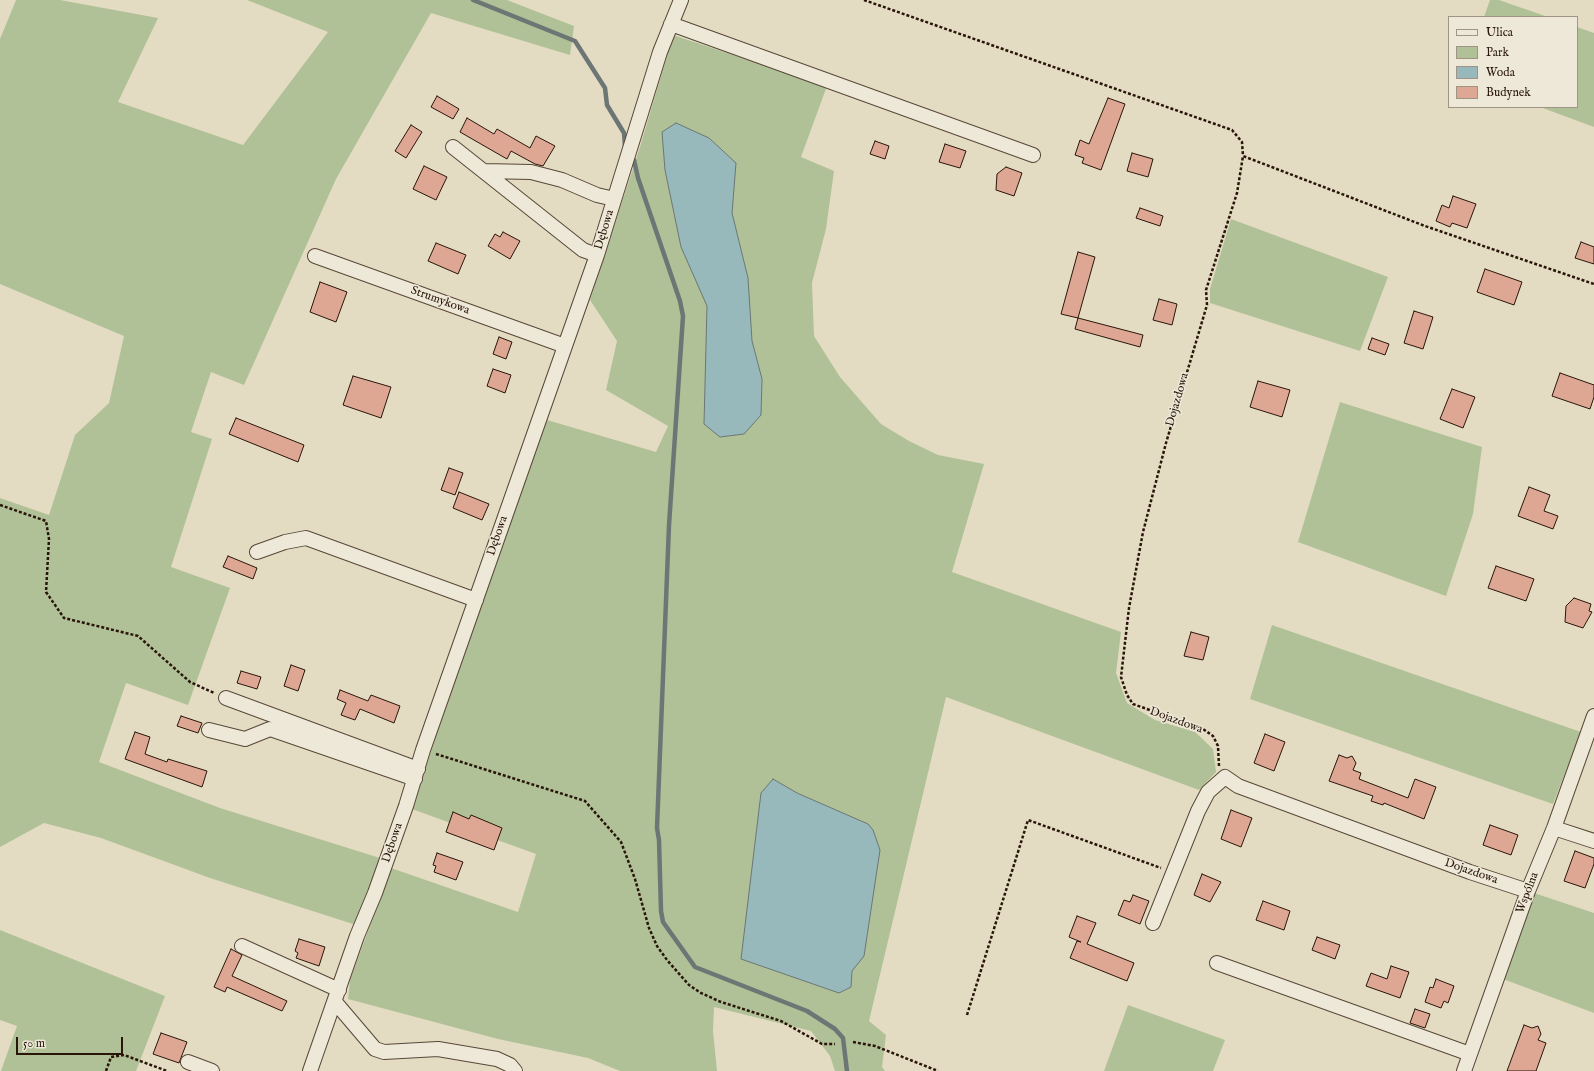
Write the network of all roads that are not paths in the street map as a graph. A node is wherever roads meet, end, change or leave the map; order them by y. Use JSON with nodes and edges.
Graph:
{"nodes":[{"id":1,"x":681,"y":0,"type":"edge"},
{"id":2,"x":671,"y":24,"type":"junction"},
{"id":3,"x":453,"y":147,"type":"dead end"},
{"id":4,"x":1033,"y":155,"type":"dead end"},
{"id":5,"x":484,"y":171,"type":"junction"},
{"id":6,"x":614,"y":199,"type":"junction"},
{"id":7,"x":597,"y":255,"type":"junction"},
{"id":8,"x":315,"y":256,"type":"dead end"},
{"id":9,"x":565,"y":346,"type":"junction"},
{"id":10,"x":257,"y":552,"type":"dead end"},
{"id":11,"x":476,"y":600,"type":"junction"},
{"id":12,"x":226,"y":698,"type":"road end"},
{"id":13,"x":1594,"y":716,"type":"edge"},
{"id":14,"x":209,"y":730,"type":"dead end"},
{"id":15,"x":417,"y":774,"type":"junction"},
{"id":16,"x":1554,"y":828,"type":"junction"},
{"id":17,"x":1594,"y":841,"type":"edge"},
{"id":18,"x":1528,"y":891,"type":"junction"},
{"id":19,"x":1153,"y":923,"type":"dead end"},
{"id":20,"x":242,"y":946,"type":"dead end"},
{"id":21,"x":1217,"y":963,"type":"dead end"},
{"id":22,"x":337,"y":996,"type":"junction"},
{"id":23,"x":1470,"y":1054,"type":"junction"},
{"id":24,"x":188,"y":1062,"type":"dead end"},
{"id":25,"x":212,"y":1071,"type":"edge"},
{"id":26,"x":310,"y":1071,"type":"edge"},
{"id":27,"x":515,"y":1071,"type":"edge"},
{"id":28,"x":1464,"y":1071,"type":"edge"}],
"edges":[{"from":1,"to":2,"type":"street","name":"Dębowa"},
{"from":2,"to":4,"type":"street"},
{"from":2,"to":6,"type":"street","name":"Dębowa"},
{"from":3,"to":5,"type":"street"},
{"from":5,"to":6,"type":"street"},
{"from":5,"to":7,"type":"street"},
{"from":6,"to":7,"type":"street","name":"Dębowa"},
{"from":7,"to":9,"type":"street","name":"Dębowa"},
{"from":8,"to":9,"type":"street","name":"Strumykowa"},
{"from":9,"to":11,"type":"street","name":"Dębowa"},
{"from":10,"to":11,"type":"street"},
{"from":11,"to":15,"type":"street","name":"Dębowa"},
{"from":12,"to":15,"type":"street"},
{"from":13,"to":16,"type":"street","name":"Wspólna"},
{"from":14,"to":15,"type":"street"},
{"from":15,"to":22,"type":"street","name":"Dębowa"},
{"from":16,"to":17,"type":"street"},
{"from":16,"to":18,"type":"street","name":"Wspólna"},
{"from":18,"to":19,"type":"street","name":"Dojazdowa"},
{"from":18,"to":23,"type":"street","name":"Wspólna"},
{"from":20,"to":22,"type":"street"},
{"from":21,"to":23,"type":"street"},
{"from":22,"to":26,"type":"street","name":"Dębowa"},
{"from":22,"to":27,"type":"street"},
{"from":23,"to":28,"type":"street","name":"Wspólna"},
{"from":24,"to":25,"type":"street"}]}
